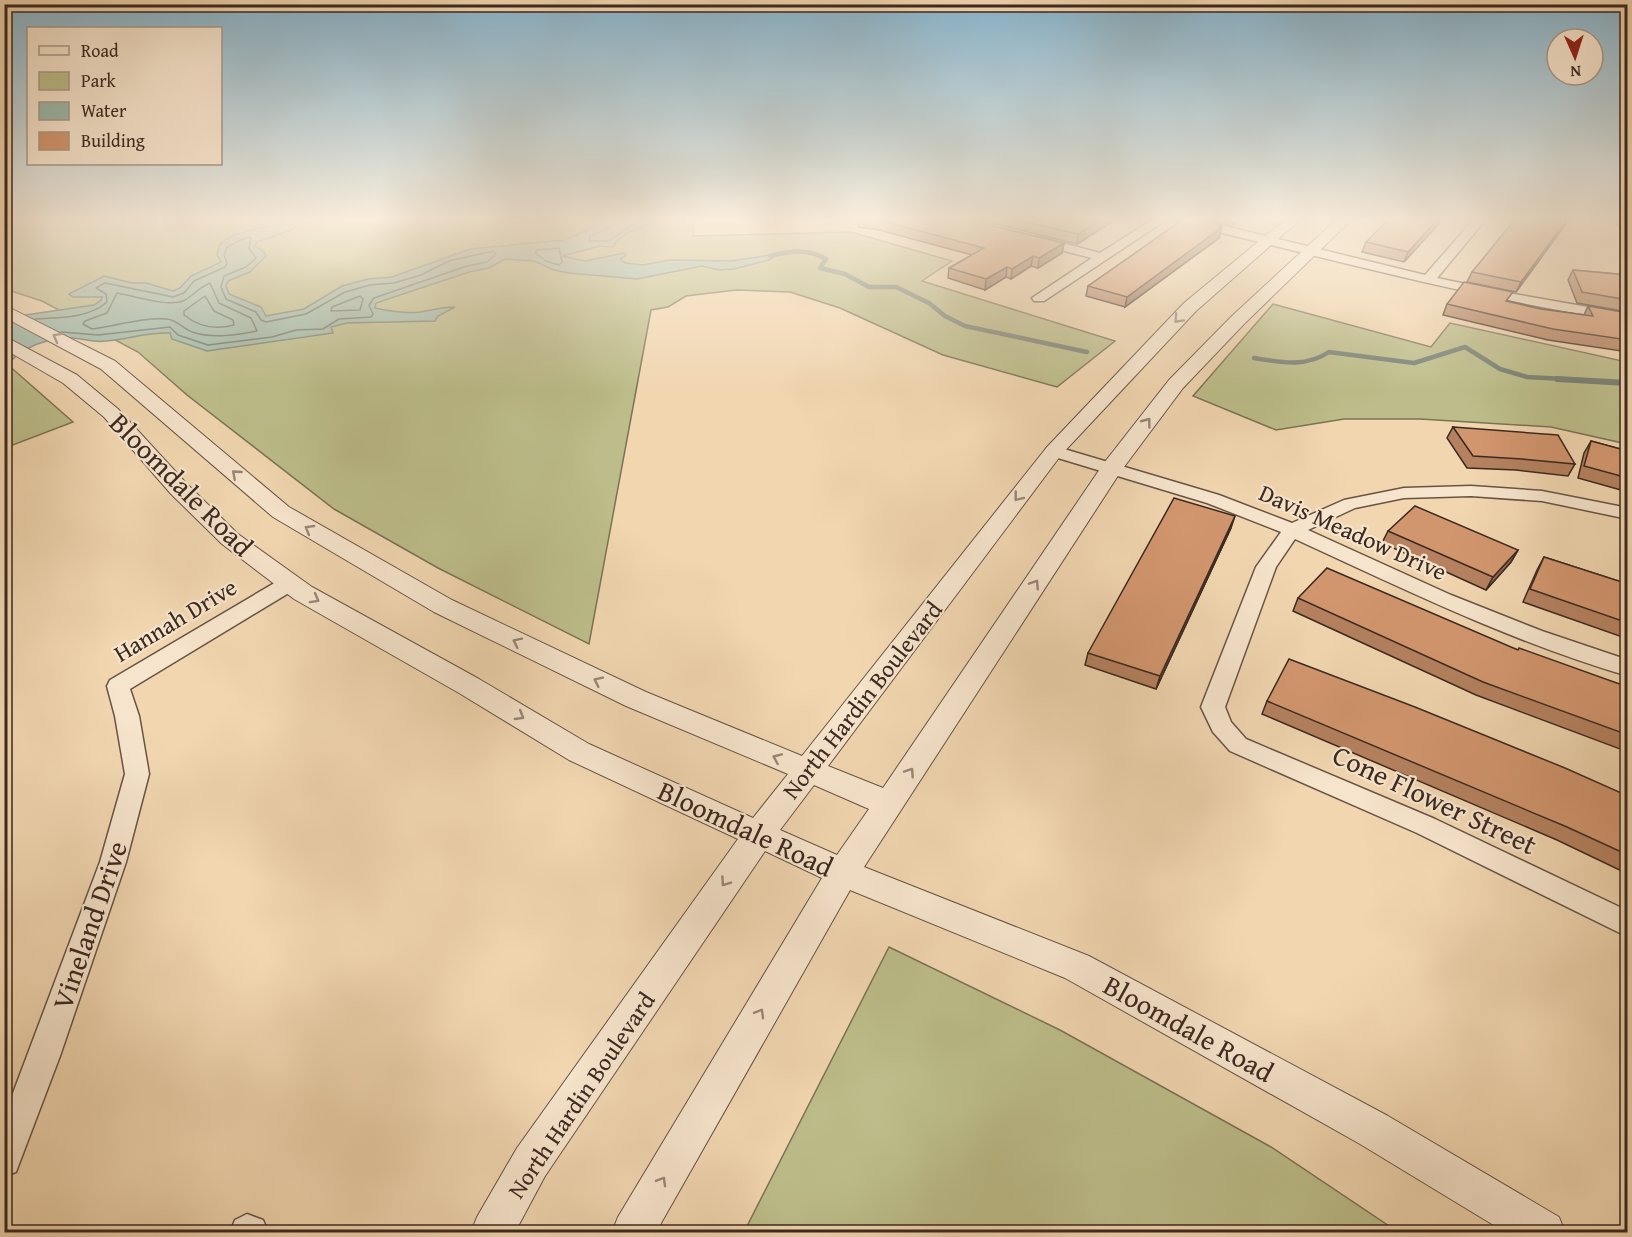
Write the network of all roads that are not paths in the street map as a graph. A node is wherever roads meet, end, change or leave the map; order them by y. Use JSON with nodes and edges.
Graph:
{"nodes":[{"id":1,"x":1073,"y":276,"type":"edge"},
{"id":2,"x":1227,"y":276,"type":"edge"},
{"id":3,"x":1284,"y":276,"type":"edge"},
{"id":4,"x":1411,"y":276,"type":"edge"},
{"id":5,"x":1432,"y":276,"type":"edge"},
{"id":6,"x":1428,"y":280,"type":"junction"},
{"id":7,"x":1039,"y":298,"type":"dead end"},
{"id":8,"x":4,"y":310,"type":"edge"},
{"id":9,"x":1628,"y":318,"type":"edge"},
{"id":10,"x":4,"y":341,"type":"edge"},
{"id":11,"x":1054,"y":451,"type":"junction"},
{"id":12,"x":1112,"y":468,"type":"junction"},
{"id":13,"x":1628,"y":514,"type":"edge"},
{"id":14,"x":1292,"y":530,"type":"junction"},
{"id":15,"x":290,"y":583,"type":"junction"},
{"id":16,"x":1628,"y":668,"type":"edge"},
{"id":17,"x":118,"y":686,"type":"joint"},
{"id":18,"x":807,"y":771,"type":"junction"},
{"id":19,"x":889,"y":804,"type":"junction"},
{"id":20,"x":759,"y":834,"type":"junction"},
{"id":21,"x":843,"y":873,"type":"junction"},
{"id":22,"x":1628,"y":925,"type":"edge"},
{"id":23,"x":4,"y":1160,"type":"edge"},
{"id":24,"x":492,"y":1233,"type":"edge"},
{"id":25,"x":633,"y":1233,"type":"edge"},
{"id":26,"x":1544,"y":1233,"type":"edge"}],
"edges":[{"from":1,"to":7,"type":"street"},
{"from":2,"to":11,"type":"street","name":"North Hardin Boulevard","one_way":true},
{"from":12,"to":3,"type":"street","one_way":true},
{"from":4,"to":6,"type":"street"},
{"from":5,"to":6,"type":"street"},
{"from":6,"to":9,"type":"street"},
{"from":18,"to":8,"type":"street","name":"Bloomdale Road","one_way":true},
{"from":10,"to":15,"type":"street","name":"Bloomdale Road"},
{"from":11,"to":12,"type":"street","name":"Davis Meadow Drive"},
{"from":11,"to":18,"type":"street","name":"North Hardin Boulevard","one_way":true},
{"from":12,"to":14,"type":"street","name":"Davis Meadow Drive"},
{"from":19,"to":12,"type":"street","one_way":true},
{"from":13,"to":14,"type":"street"},
{"from":14,"to":16,"type":"street","name":"Davis Meadow Drive"},
{"from":14,"to":22,"type":"street","name":"Cone Flower Street"},
{"from":15,"to":17,"type":"street","name":"Hannah Drive"},
{"from":15,"to":20,"type":"street","name":"Bloomdale Road","one_way":true},
{"from":17,"to":23,"type":"street","name":"Vineland Drive"},
{"from":18,"to":19,"type":"street","name":"Bloomdale Road"},
{"from":18,"to":20,"type":"street","name":"North Hardin Boulevard"},
{"from":19,"to":21,"type":"street"},
{"from":20,"to":21,"type":"street","name":"Bloomdale Road"},
{"from":20,"to":24,"type":"street","name":"North Hardin Boulevard","one_way":true},
{"from":25,"to":21,"type":"street","one_way":true},
{"from":21,"to":26,"type":"street","name":"Bloomdale Road"}]}
